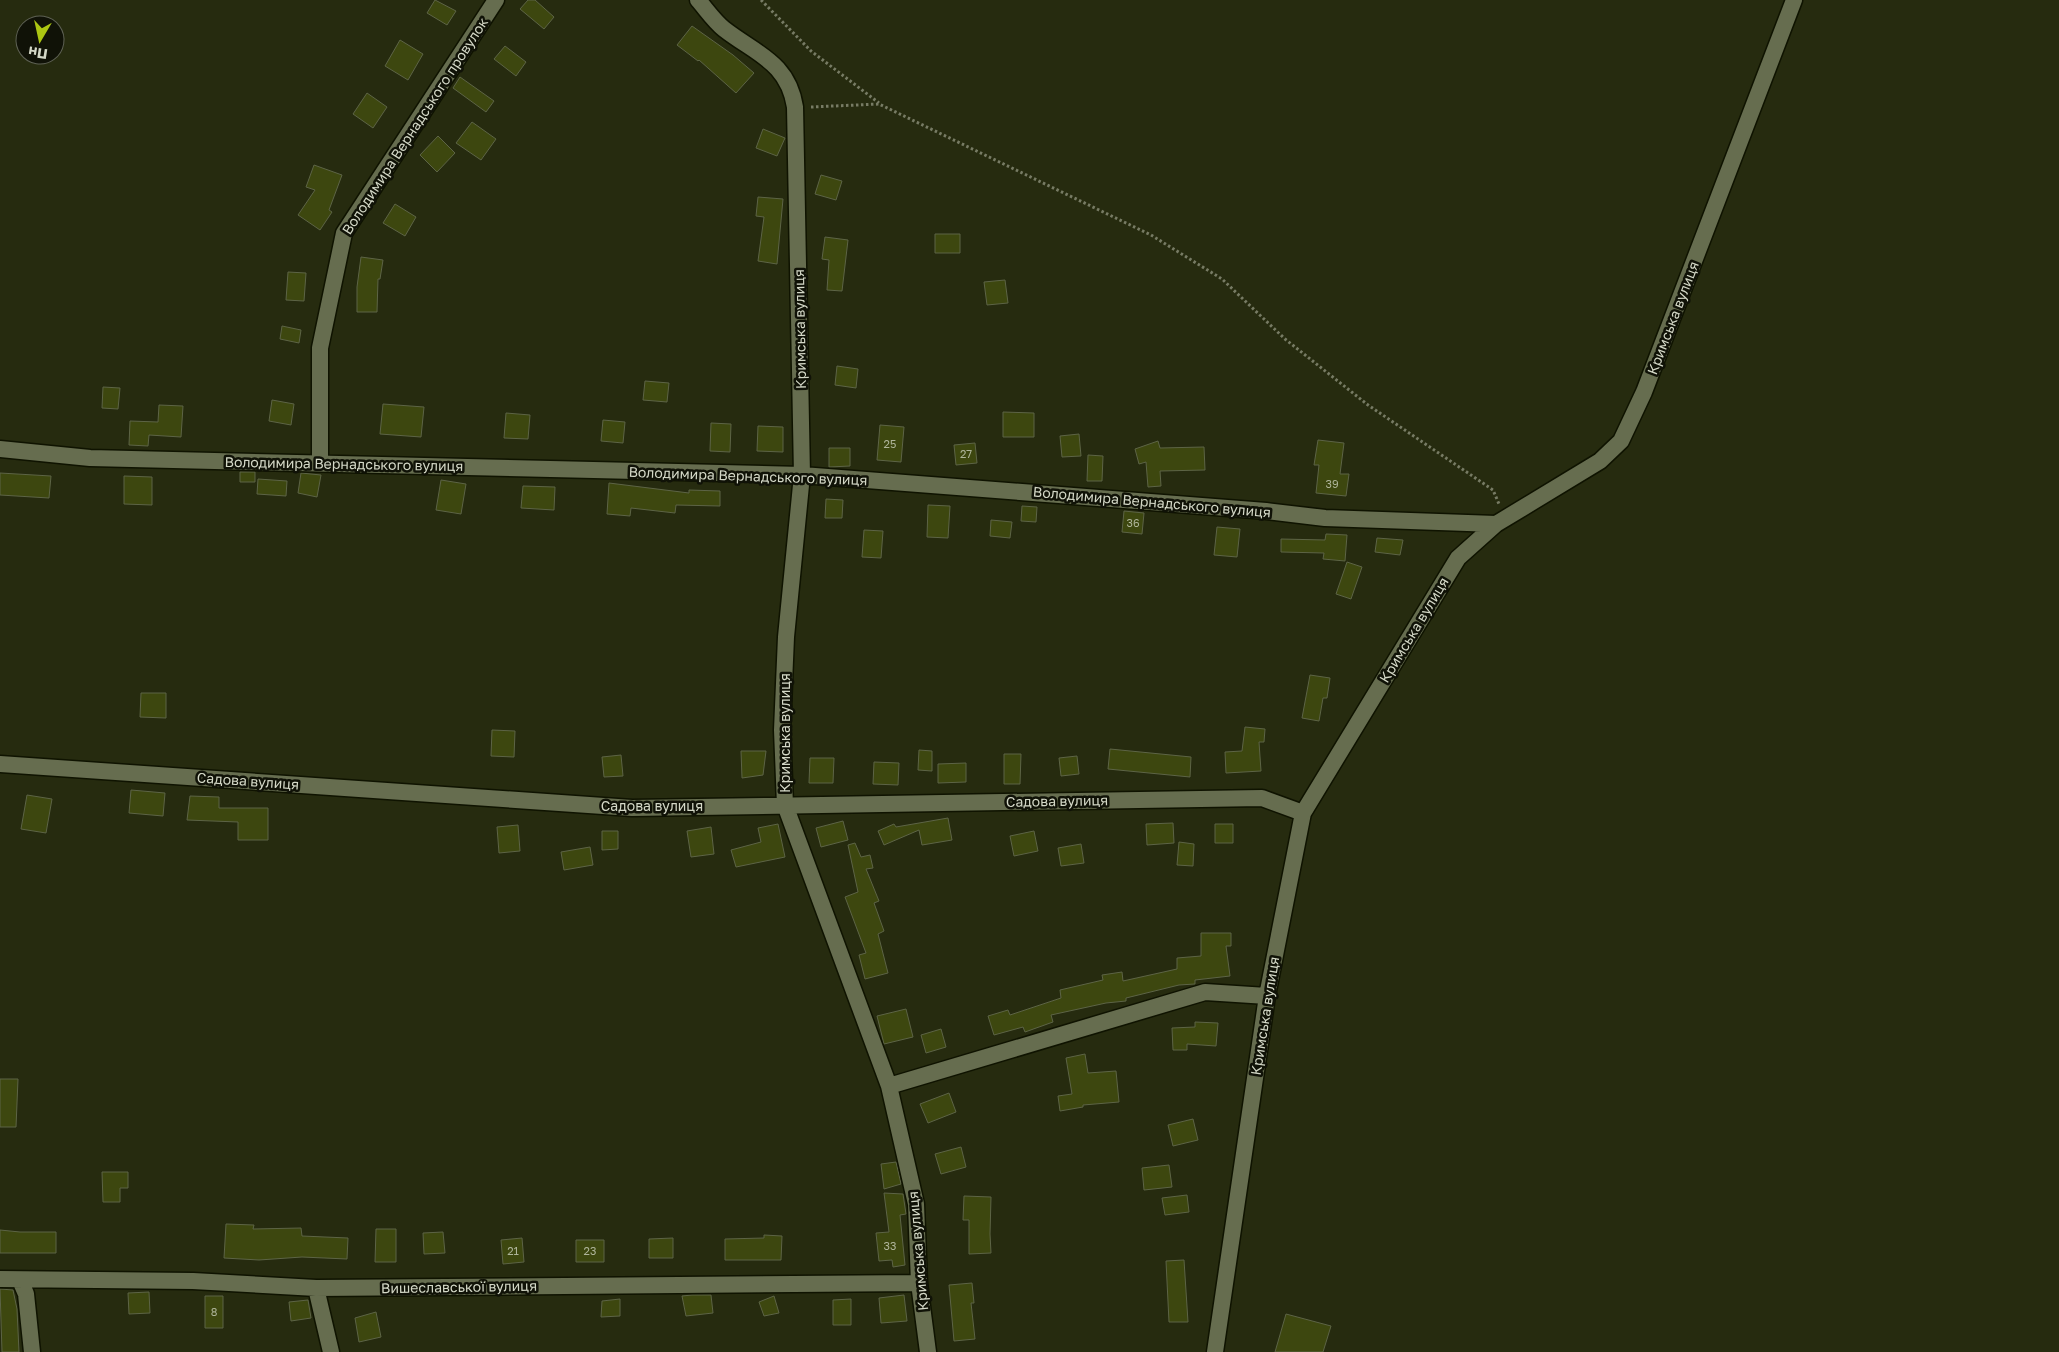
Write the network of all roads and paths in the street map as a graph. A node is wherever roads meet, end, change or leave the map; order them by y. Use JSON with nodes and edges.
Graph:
{"nodes":[{"id":1,"x":496,"y":0,"type":"edge"},
{"id":2,"x":698,"y":0,"type":"edge"},
{"id":3,"x":761,"y":0,"type":"edge"},
{"id":4,"x":1794,"y":0,"type":"edge"},
{"id":5,"x":794,"y":100,"type":"junction"},
{"id":6,"x":879,"y":104,"type":"junction"},
{"id":7,"x":0,"y":449,"type":"edge"},
{"id":8,"x":320,"y":463,"type":"junction"},
{"id":9,"x":802,"y":475,"type":"junction"},
{"id":10,"x":1496,"y":524,"type":"junction"},
{"id":11,"x":0,"y":764,"type":"edge"},
{"id":12,"x":785,"y":805,"type":"junction"},
{"id":13,"x":1303,"y":813,"type":"junction"},
{"id":14,"x":1267,"y":996,"type":"junction"},
{"id":15,"x":889,"y":1086,"type":"junction"},
{"id":16,"x":0,"y":1279,"type":"edge"},
{"id":17,"x":20,"y":1280,"type":"junction"},
{"id":18,"x":919,"y":1283,"type":"junction"},
{"id":19,"x":316,"y":1288,"type":"junction"},
{"id":20,"x":32,"y":1352,"type":"edge"},
{"id":21,"x":331,"y":1352,"type":"edge"},
{"id":22,"x":928,"y":1352,"type":"edge"},
{"id":23,"x":1215,"y":1352,"type":"edge"}],
"edges":[{"from":1,"to":8,"type":"street","name":"Володимира Вернадського провулок"},
{"from":2,"to":5,"type":"street"},
{"from":3,"to":6,"type":"path"},
{"from":4,"to":10,"type":"street","name":"Кримська вулиця"},
{"from":5,"to":6,"type":"path"},
{"from":5,"to":9,"type":"street","name":"Кримська вулиця"},
{"from":6,"to":10,"type":"path"},
{"from":7,"to":8,"type":"street","name":"Володимира Вернадського вулиця"},
{"from":8,"to":9,"type":"street","name":"Володимира Вернадського вулиця"},
{"from":9,"to":10,"type":"street","name":"Володимира Вернадського вулиця"},
{"from":9,"to":12,"type":"street","name":"Кримська вулиця"},
{"from":10,"to":13,"type":"street","name":"Кримська вулиця"},
{"from":11,"to":12,"type":"street","name":"Садова вулиця"},
{"from":12,"to":13,"type":"street","name":"Садова вулиця"},
{"from":12,"to":15,"type":"street","name":"Кримська вулиця"},
{"from":13,"to":14,"type":"street","name":"Кримська вулиця"},
{"from":14,"to":15,"type":"street"},
{"from":14,"to":23,"type":"street","name":"Кримська вулиця"},
{"from":15,"to":18,"type":"street","name":"Кримська вулиця"},
{"from":16,"to":17,"type":"street","name":"Вишеславської вулиця"},
{"from":17,"to":19,"type":"street","name":"Вишеславської вулиця"},
{"from":17,"to":20,"type":"street"},
{"from":18,"to":19,"type":"street","name":"Вишеславської вулиця"},
{"from":18,"to":22,"type":"street","name":"Кримська вулиця"},
{"from":19,"to":21,"type":"street"}]}
